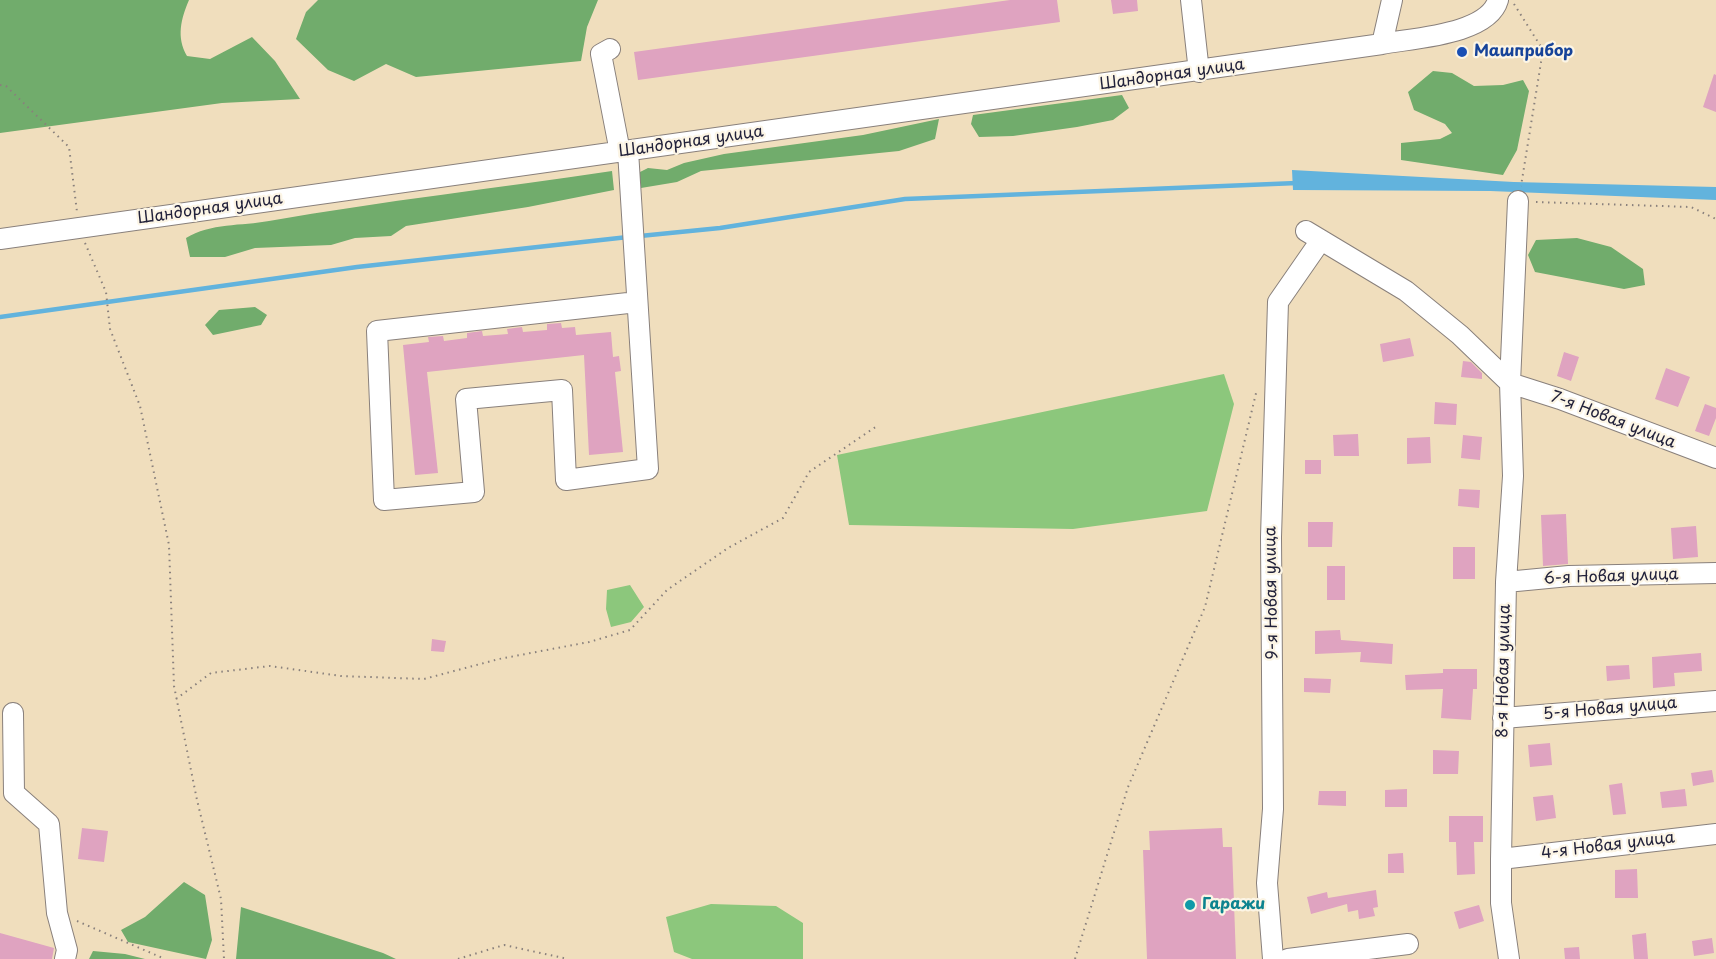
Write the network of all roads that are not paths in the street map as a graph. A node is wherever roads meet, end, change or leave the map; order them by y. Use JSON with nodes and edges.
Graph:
{"nodes":[{"id":1,"x":1191,"y":0,"type":"edge"},
{"id":2,"x":1392,"y":0,"type":"edge"},
{"id":3,"x":1498,"y":0,"type":"edge"},
{"id":4,"x":1382,"y":44,"type":"junction"},
{"id":5,"x":610,"y":49,"type":"dead end"},
{"id":6,"x":1199,"y":72,"type":"junction"},
{"id":7,"x":624,"y":152,"type":"junction"},
{"id":8,"x":1518,"y":201,"type":"road end"},
{"id":9,"x":0,"y":239,"type":"edge"},
{"id":10,"x":637,"y":302,"type":"junction"},
{"id":11,"x":1510,"y":383,"type":"junction"},
{"id":12,"x":1716,"y":458,"type":"edge"},
{"id":13,"x":1716,"y":573,"type":"edge"},
{"id":14,"x":1506,"y":582,"type":"junction"},
{"id":15,"x":1716,"y":701,"type":"edge"},
{"id":16,"x":13,"y":713,"type":"dead end"},
{"id":17,"x":1503,"y":718,"type":"junction"},
{"id":18,"x":1716,"y":834,"type":"edge"},
{"id":19,"x":1501,"y":859,"type":"junction"},
{"id":20,"x":1408,"y":944,"type":"dead end"},
{"id":21,"x":65,"y":959,"type":"edge"},
{"id":22,"x":1273,"y":959,"type":"edge"},
{"id":23,"x":1288,"y":959,"type":"edge"},
{"id":24,"x":1509,"y":959,"type":"edge"}],
"edges":[{"from":1,"to":6,"type":"street"},
{"from":2,"to":4,"type":"street"},
{"from":3,"to":4,"type":"street","name":"Шандорная улица"},
{"from":4,"to":6,"type":"street","name":"Шандорная улица"},
{"from":5,"to":7,"type":"street"},
{"from":6,"to":7,"type":"street","name":"Шандорная улица"},
{"from":7,"to":9,"type":"street","name":"Шандорная улица"},
{"from":7,"to":10,"type":"street"},
{"from":8,"to":11,"type":"street","name":"8-я Новая улица"},
{"from":10,"to":10,"type":"street"},
{"from":11,"to":12,"type":"street","name":"7-я Новая улица"},
{"from":11,"to":14,"type":"street","name":"8-я Новая улица"},
{"from":11,"to":22,"type":"street","name":"9-я Новая улица"},
{"from":13,"to":14,"type":"street","name":"6-я Новая улица"},
{"from":14,"to":17,"type":"street","name":"8-я Новая улица"},
{"from":15,"to":17,"type":"street","name":"5-я Новая улица"},
{"from":16,"to":21,"type":"street"},
{"from":17,"to":19,"type":"street","name":"8-я Новая улица"},
{"from":18,"to":19,"type":"street","name":"4-я Новая улица"},
{"from":19,"to":24,"type":"street","name":"8-я Новая улица"},
{"from":20,"to":23,"type":"street"}]}
